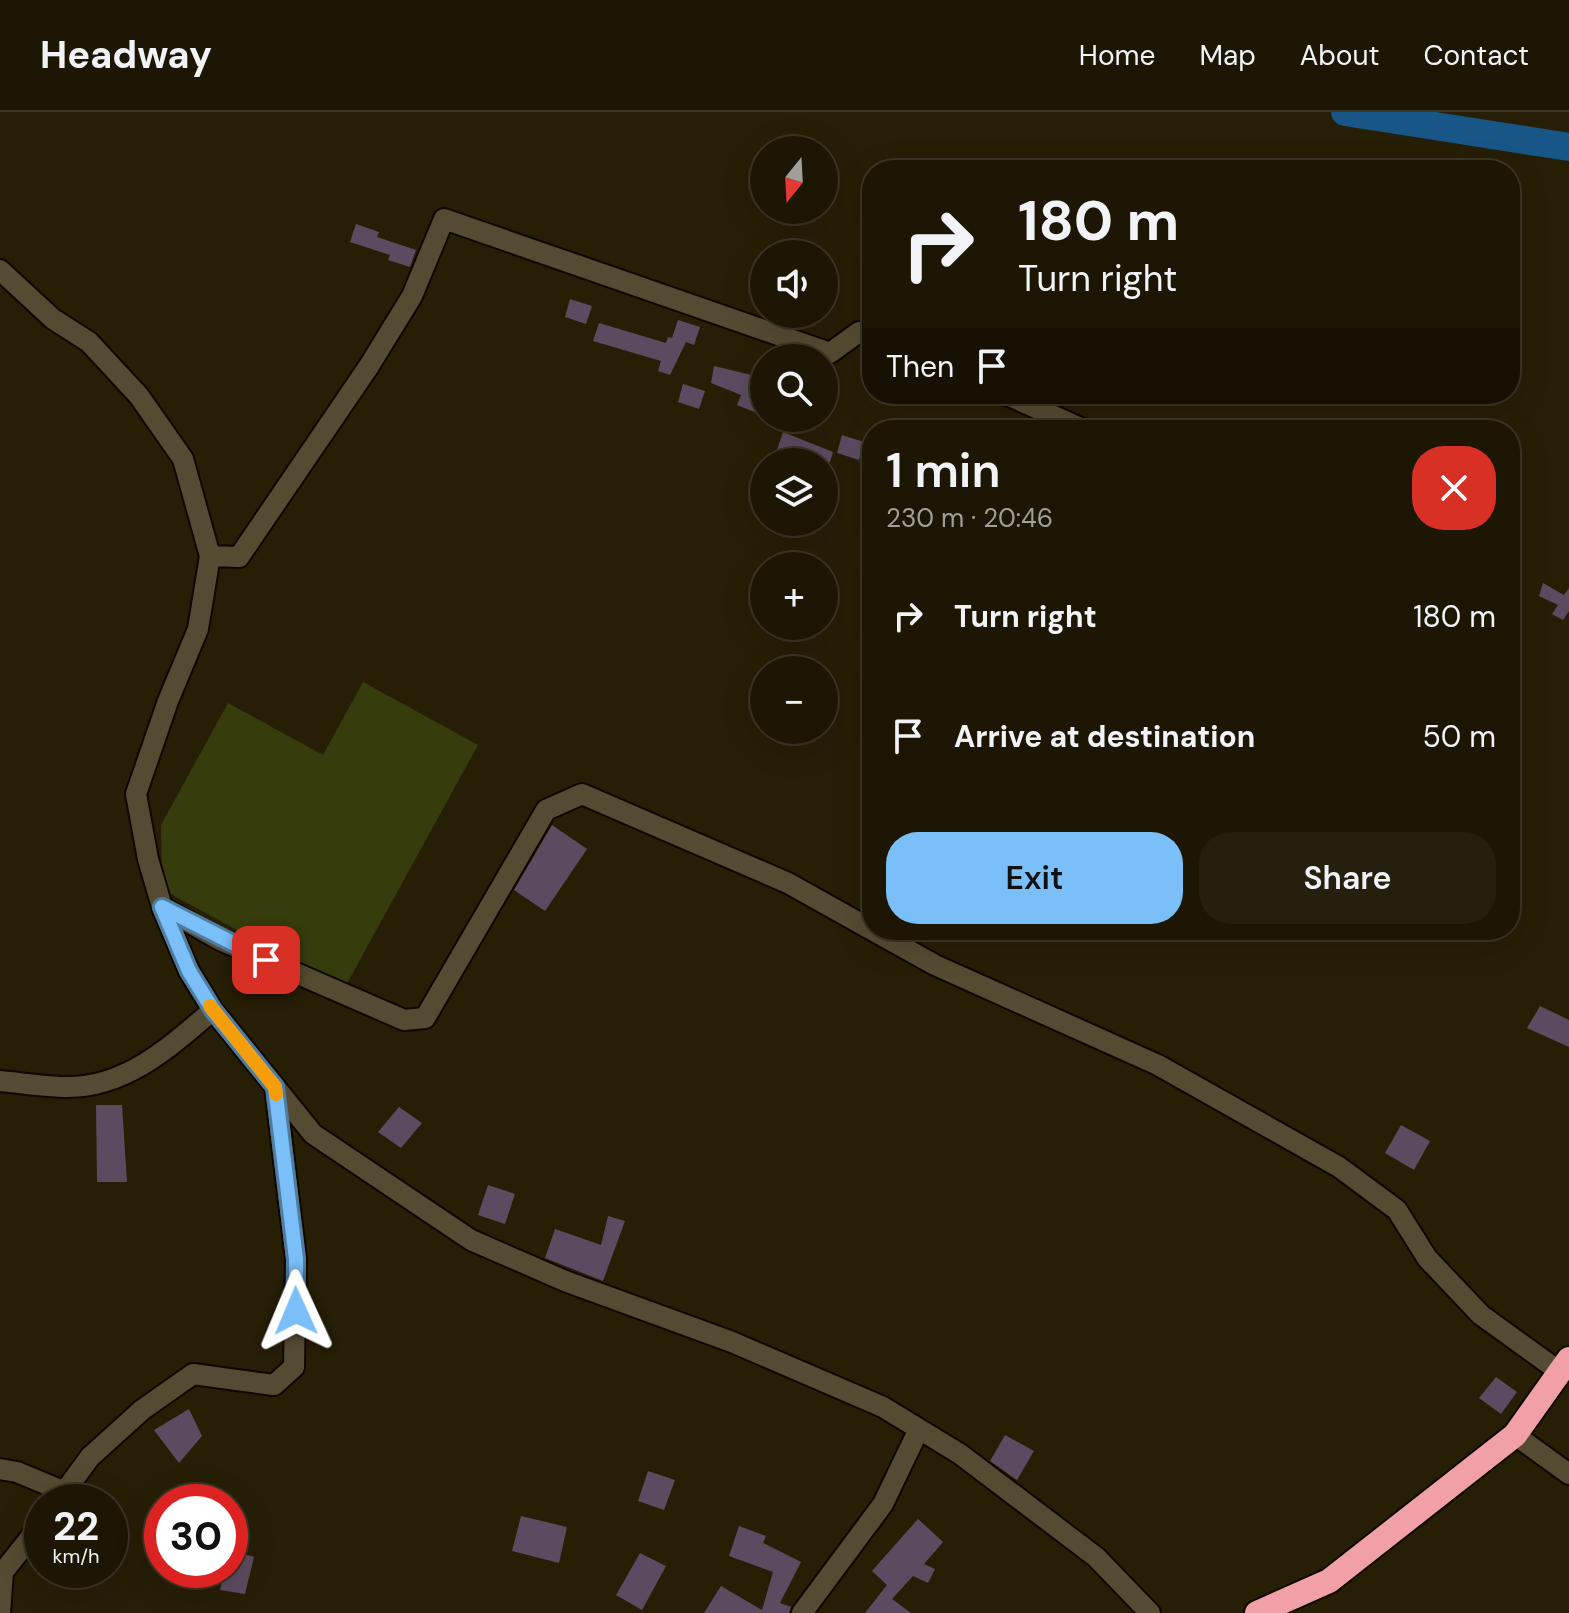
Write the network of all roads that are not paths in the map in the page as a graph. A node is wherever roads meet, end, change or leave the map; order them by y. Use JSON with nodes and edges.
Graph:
{"nodes":[{"id":1,"x":0,"y":270,"type":"edge"},
{"id":2,"x":862,"y":333,"type":"edge"},
{"id":3,"x":1027,"y":404,"type":"edge"},
{"id":4,"x":1063,"y":420,"type":"edge"},
{"id":5,"x":210,"y":556,"type":"junction"},
{"id":6,"x":162,"y":907,"type":"junction"},
{"id":7,"x":862,"y":924,"type":"edge"},
{"id":8,"x":890,"y":940,"type":"edge"},
{"id":9,"x":213,"y":1010,"type":"junction"},
{"id":10,"x":0,"y":1081,"type":"edge"},
{"id":11,"x":275,"y":1087,"type":"junction"},
{"id":12,"x":1564,"y":1366,"type":"edge"},
{"id":13,"x":919,"y":1429,"type":"junction"},
{"id":14,"x":1515,"y":1435,"type":"junction"},
{"id":15,"x":0,"y":1469,"type":"edge"},
{"id":16,"x":1569,"y":1474,"type":"edge"},
{"id":17,"x":38,"y":1484,"type":"edge"},
{"id":18,"x":70,"y":1484,"type":"edge"},
{"id":19,"x":24,"y":1546,"type":"edge"},
{"id":20,"x":0,"y":1613,"type":"edge"},
{"id":21,"x":802,"y":1613,"type":"edge"},
{"id":22,"x":1150,"y":1613,"type":"edge"},
{"id":23,"x":1257,"y":1613,"type":"edge"}],
"edges":[{"from":1,"to":5,"type":"street"},
{"from":2,"to":5,"type":"street"},
{"from":3,"to":4,"type":"street"},
{"from":5,"to":6,"type":"street"},
{"from":6,"to":7,"type":"street"},
{"from":6,"to":9,"type":"street"},
{"from":8,"to":12,"type":"street"},
{"from":9,"to":10,"type":"street"},
{"from":9,"to":11,"type":"street"},
{"from":11,"to":13,"type":"street"},
{"from":11,"to":18,"type":"street"},
{"from":12,"to":14,"type":"highway"},
{"from":13,"to":21,"type":"street"},
{"from":13,"to":22,"type":"street"},
{"from":14,"to":16,"type":"street"},
{"from":14,"to":23,"type":"highway"},
{"from":15,"to":17,"type":"street"},
{"from":19,"to":20,"type":"street"}]}
